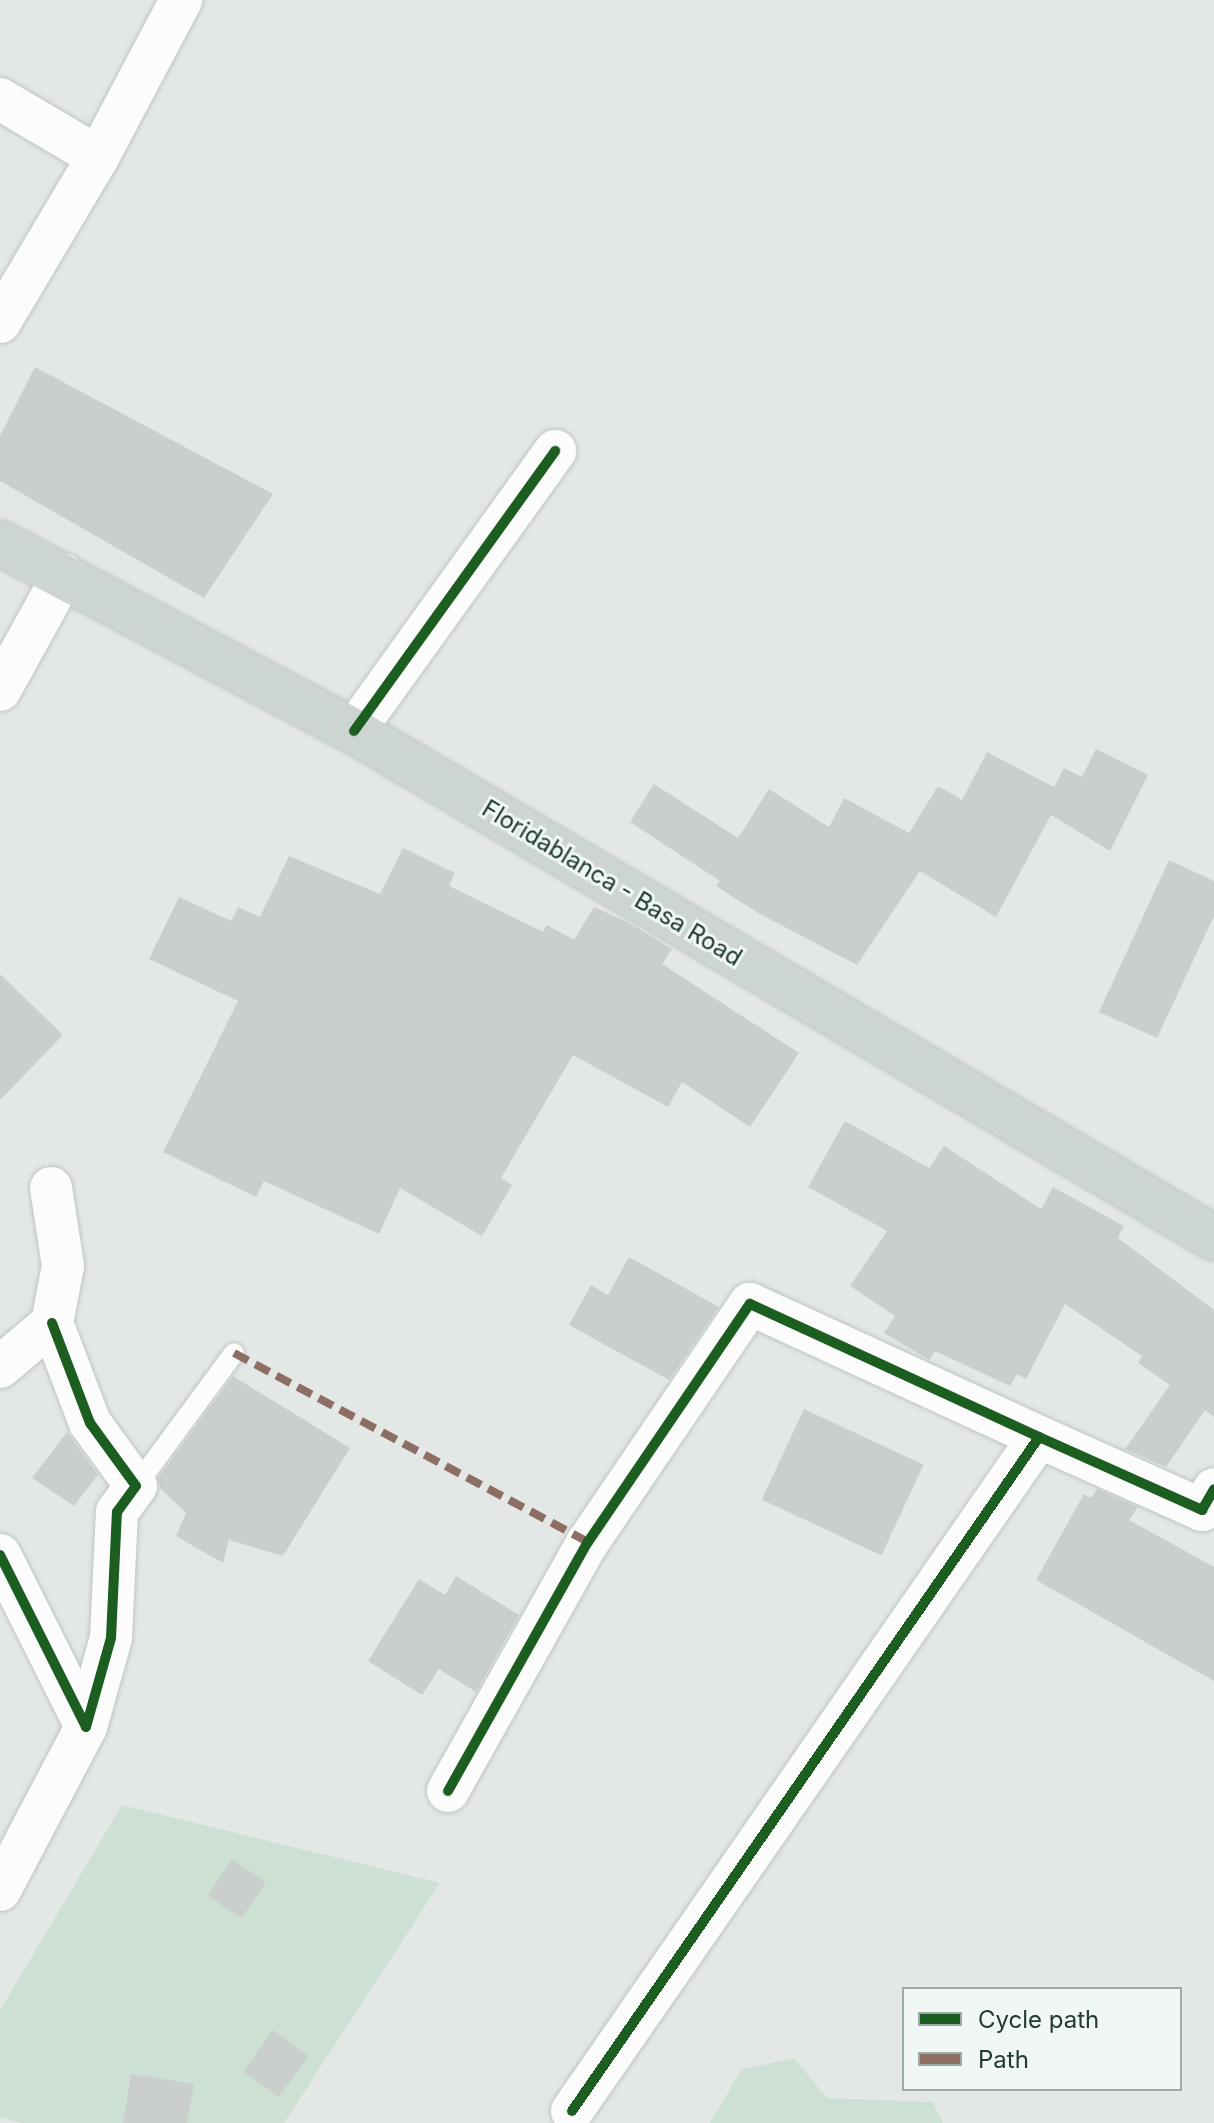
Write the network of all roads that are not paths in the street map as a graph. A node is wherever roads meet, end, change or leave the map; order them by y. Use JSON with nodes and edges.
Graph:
{"nodes":[{"id":1,"x":181,"y":0,"type":"edge"},
{"id":2,"x":0,"y":99,"type":"edge"},
{"id":3,"x":98,"y":157,"type":"junction"},
{"id":4,"x":0,"y":322,"type":"edge"},
{"id":5,"x":555,"y":451,"type":"dead end"},
{"id":6,"x":0,"y":543,"type":"edge"},
{"id":7,"x":64,"y":574,"type":"junction"},
{"id":8,"x":0,"y":690,"type":"edge"},
{"id":9,"x":354,"y":731,"type":"junction"},
{"id":10,"x":51,"y":1188,"type":"dead end"},
{"id":11,"x":1214,"y":1238,"type":"edge"},
{"id":12,"x":52,"y":1323,"type":"junction"},
{"id":13,"x":234,"y":1353,"type":"dead end"},
{"id":14,"x":0,"y":1367,"type":"edge"},
{"id":15,"x":1039,"y":1437,"type":"junction"},
{"id":16,"x":136,"y":1486,"type":"junction"},
{"id":17,"x":1214,"y":1489,"type":"edge"},
{"id":18,"x":0,"y":1555,"type":"edge"},
{"id":19,"x":86,"y":1727,"type":"junction"},
{"id":20,"x":448,"y":1791,"type":"dead end"},
{"id":21,"x":0,"y":1890,"type":"edge"},
{"id":22,"x":572,"y":2111,"type":"dead end"}],
"edges":[{"from":1,"to":3,"type":"street"},
{"from":2,"to":3,"type":"street"},
{"from":3,"to":4,"type":"street"},
{"from":5,"to":9,"type":"street"},
{"from":6,"to":7,"type":"main road","name":"Floridablanca - Basa Road"},
{"from":7,"to":8,"type":"street"},
{"from":7,"to":9,"type":"main road","name":"Floridablanca - Basa Road"},
{"from":9,"to":11,"type":"main road","name":"Floridablanca - Basa Road"},
{"from":10,"to":12,"type":"street"},
{"from":12,"to":14,"type":"street"},
{"from":12,"to":16,"type":"street"},
{"from":13,"to":16,"type":"lane"},
{"from":15,"to":17,"type":"street"},
{"from":15,"to":20,"type":"street"},
{"from":15,"to":22,"type":"street"},
{"from":16,"to":19,"type":"street"},
{"from":18,"to":19,"type":"street"},
{"from":19,"to":21,"type":"street"}]}
